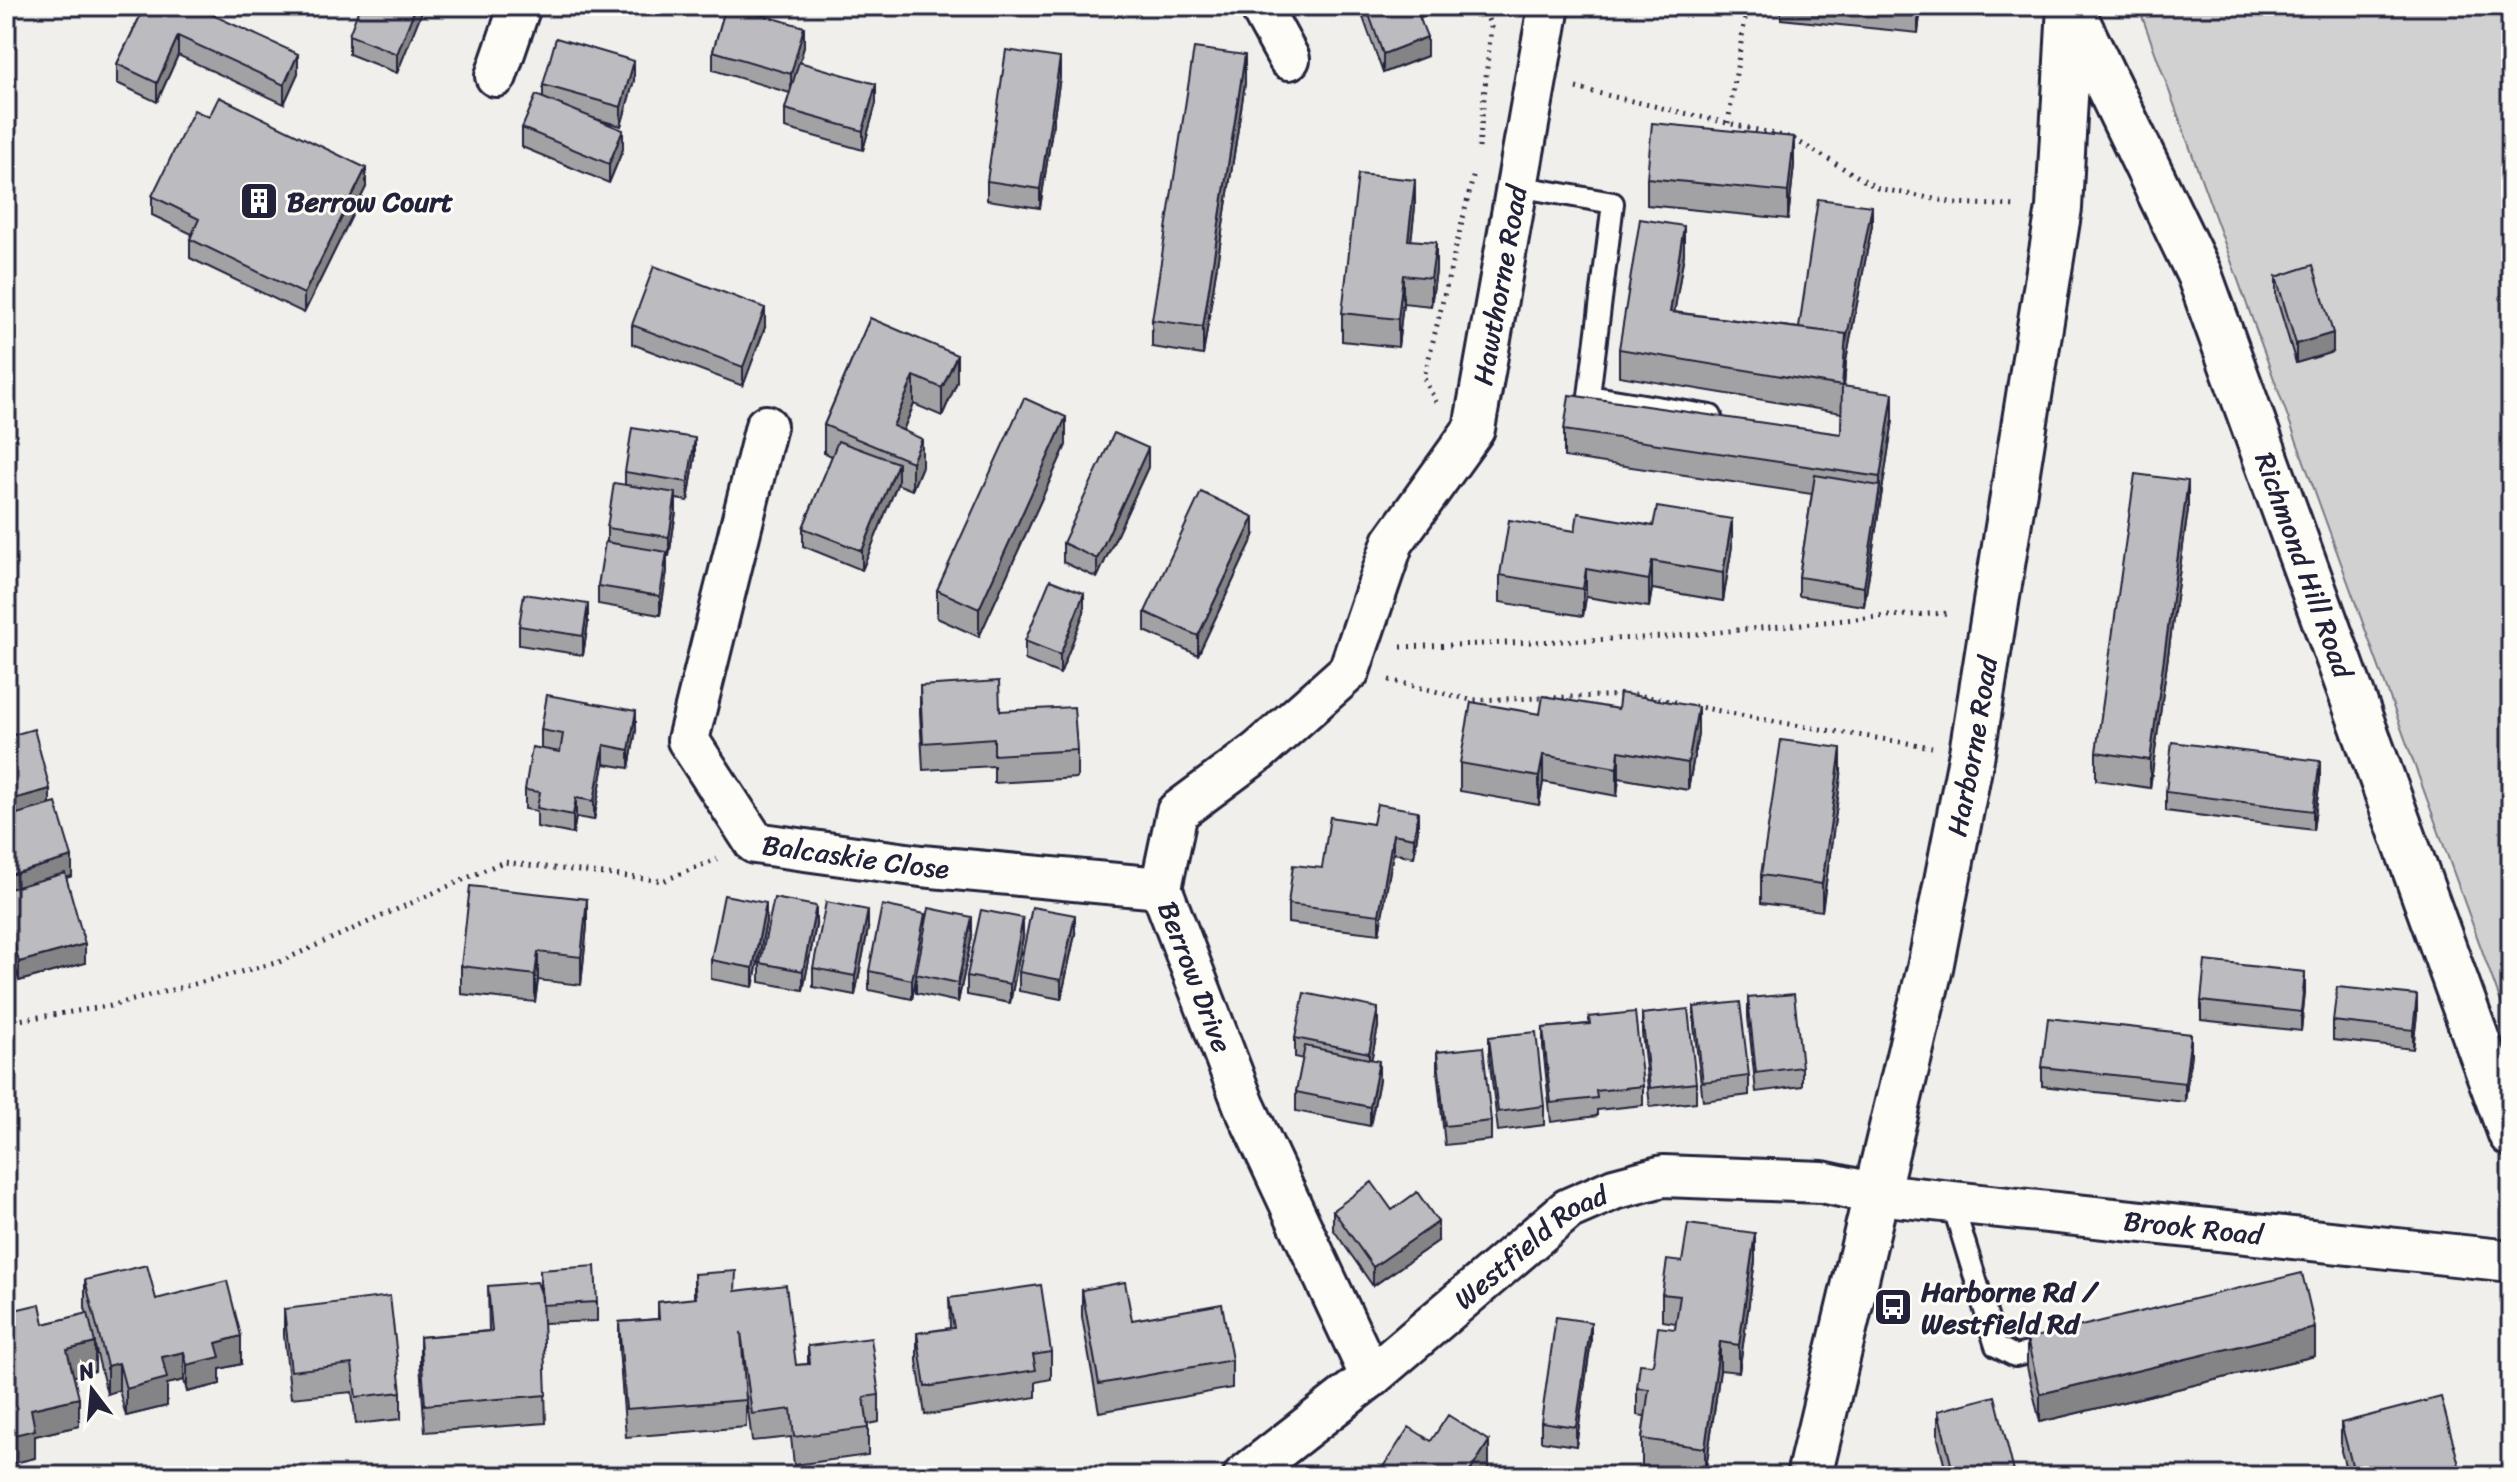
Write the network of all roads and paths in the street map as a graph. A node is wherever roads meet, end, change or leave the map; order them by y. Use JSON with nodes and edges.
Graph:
{"nodes":[{"id":1,"x":520,"y":6,"type":"edge"},
{"id":2,"x":1260,"y":6,"type":"edge"},
{"id":3,"x":1483,"y":6,"type":"edge"},
{"id":4,"x":1549,"y":6,"type":"edge"},
{"id":5,"x":1747,"y":6,"type":"edge"},
{"id":6,"x":2070,"y":6,"type":"edge"},
{"id":7,"x":1289,"y":59,"type":"dead end"},
{"id":8,"x":496,"y":76,"type":"dead end"},
{"id":9,"x":1536,"y":78,"type":"junction"},
{"id":10,"x":1728,"y":124,"type":"junction"},
{"id":11,"x":1517,"y":186,"type":"junction"},
{"id":12,"x":2059,"y":208,"type":"junction"},
{"id":13,"x":1728,"y":418,"type":"edge"},
{"id":14,"x":766,"y":426,"type":"dead end"},
{"id":15,"x":1458,"y":450,"type":"junction"},
{"id":16,"x":1393,"y":542,"type":"joint"},
{"id":17,"x":1995,"y":610,"type":"junction"},
{"id":18,"x":1391,"y":647,"type":"dead end"},
{"id":19,"x":1349,"y":671,"type":"junction"},
{"id":20,"x":1972,"y":753,"type":"junction"},
{"id":21,"x":755,"y":843,"type":"junction"},
{"id":22,"x":1161,"y":888,"type":"junction"},
{"id":23,"x":6,"y":1022,"type":"edge"},
{"id":24,"x":2511,"y":1134,"type":"edge"},
{"id":25,"x":1877,"y":1194,"type":"junction"},
{"id":26,"x":1952,"y":1202,"type":"junction"},
{"id":27,"x":2511,"y":1261,"type":"edge"},
{"id":28,"x":2076,"y":1343,"type":"edge"},
{"id":29,"x":1371,"y":1377,"type":"junction"},
{"id":30,"x":1244,"y":1476,"type":"edge"},
{"id":31,"x":1809,"y":1476,"type":"edge"}],
"edges":[{"from":1,"to":8,"type":"street"},
{"from":2,"to":7,"type":"street"},
{"from":3,"to":15,"type":"path"},
{"from":4,"to":9,"type":"street","name":"Hawthorne Road"},
{"from":5,"to":10,"type":"path"},
{"from":6,"to":12,"type":"main road","name":"Harborne Road"},
{"from":6,"to":24,"type":"main road","name":"Richmond Hill Road"},
{"from":9,"to":10,"type":"path"},
{"from":9,"to":11,"type":"street","name":"Hawthorne Road"},
{"from":10,"to":12,"type":"path"},
{"from":11,"to":13,"type":"lane"},
{"from":11,"to":15,"type":"street","name":"Hawthorne Road"},
{"from":12,"to":17,"type":"main road","name":"Harborne Road"},
{"from":14,"to":21,"type":"street","name":"Balcaskie Close"},
{"from":15,"to":16,"type":"street","name":"Hawthorne Road"},
{"from":16,"to":19,"type":"street","name":"Berrow Drive"},
{"from":17,"to":18,"type":"path"},
{"from":17,"to":20,"type":"main road","name":"Harborne Road"},
{"from":19,"to":20,"type":"path"},
{"from":19,"to":22,"type":"street","name":"Berrow Drive"},
{"from":20,"to":25,"type":"main road","name":"Harborne Road"},
{"from":21,"to":22,"type":"street","name":"Balcaskie Close"},
{"from":21,"to":23,"type":"path"},
{"from":22,"to":29,"type":"street","name":"Berrow Drive"},
{"from":25,"to":26,"type":"street","name":"Brook Road"},
{"from":25,"to":29,"type":"street","name":"Westfield Road"},
{"from":25,"to":31,"type":"main road","name":"Harborne Road"},
{"from":26,"to":27,"type":"street","name":"Brook Road"},
{"from":26,"to":28,"type":"lane"},
{"from":29,"to":30,"type":"street","name":"Westfield Road"}]}
